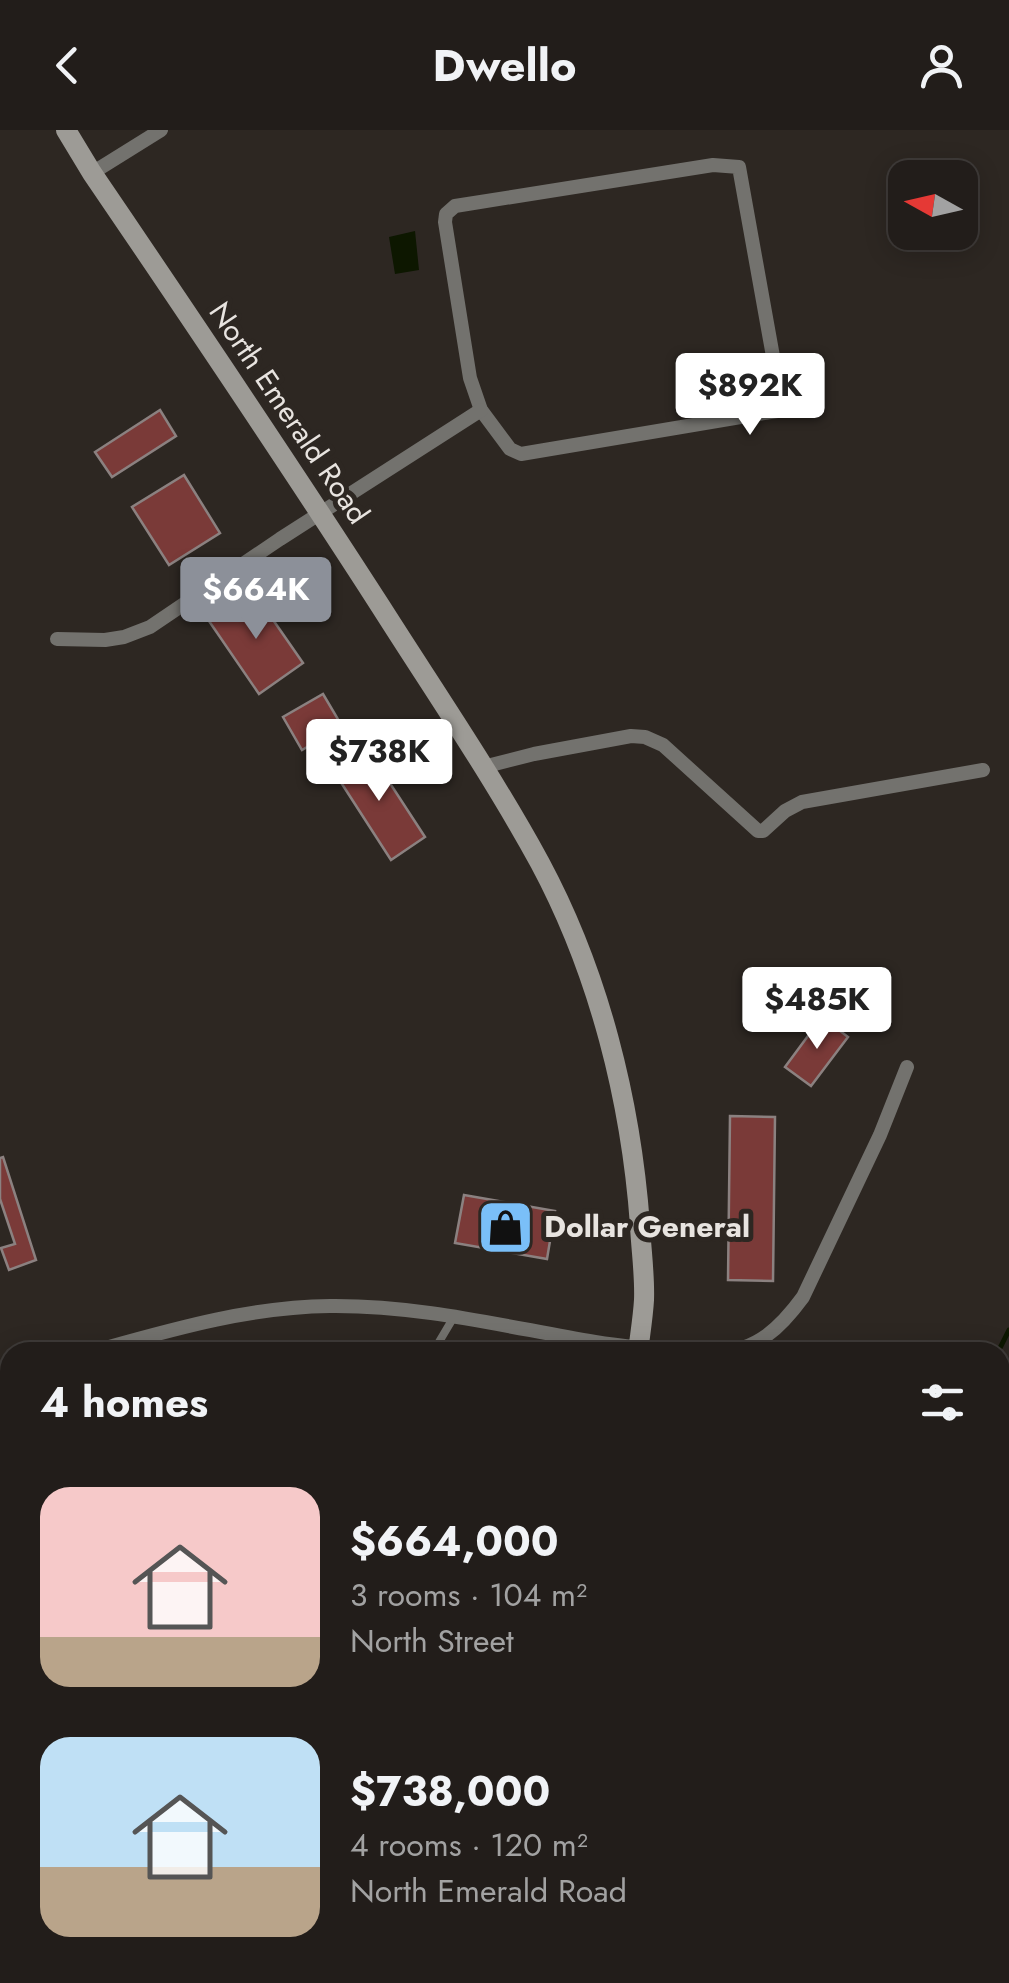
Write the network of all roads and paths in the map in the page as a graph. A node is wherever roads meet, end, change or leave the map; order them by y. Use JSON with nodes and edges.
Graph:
{"nodes":[{"id":1,"x":66,"y":130,"type":"edge"},
{"id":2,"x":161,"y":130,"type":"edge"},
{"id":3,"x":92,"y":173,"type":"junction"},
{"id":4,"x":481,"y":410,"type":"junction"},
{"id":5,"x":321,"y":513,"type":"junction"},
{"id":6,"x":57,"y":639,"type":"dead end"},
{"id":7,"x":483,"y":767,"type":"junction"},
{"id":8,"x":982,"y":770,"type":"dead end"},
{"id":9,"x":907,"y":1067,"type":"dead end"},
{"id":10,"x":455,"y":1315,"type":"junction"},
{"id":11,"x":126,"y":1342,"type":"edge"},
{"id":12,"x":439,"y":1342,"type":"edge"},
{"id":13,"x":593,"y":1342,"type":"edge"},
{"id":14,"x":639,"y":1342,"type":"edge"},
{"id":15,"x":756,"y":1342,"type":"edge"}],
"edges":[{"from":1,"to":3,"type":"main road","name":"North Emerald Road"},
{"from":2,"to":3,"type":"street"},
{"from":3,"to":5,"type":"main road","name":"North Emerald Road"},
{"from":4,"to":4,"type":"street"},
{"from":4,"to":5,"type":"street"},
{"from":5,"to":6,"type":"street"},
{"from":5,"to":7,"type":"main road","name":"North Emerald Road"},
{"from":7,"to":8,"type":"street"},
{"from":7,"to":14,"type":"main road","name":"North Emerald Road"},
{"from":9,"to":15,"type":"street"},
{"from":10,"to":11,"type":"street"},
{"from":10,"to":12,"type":"lane"},
{"from":10,"to":13,"type":"street"}]}
